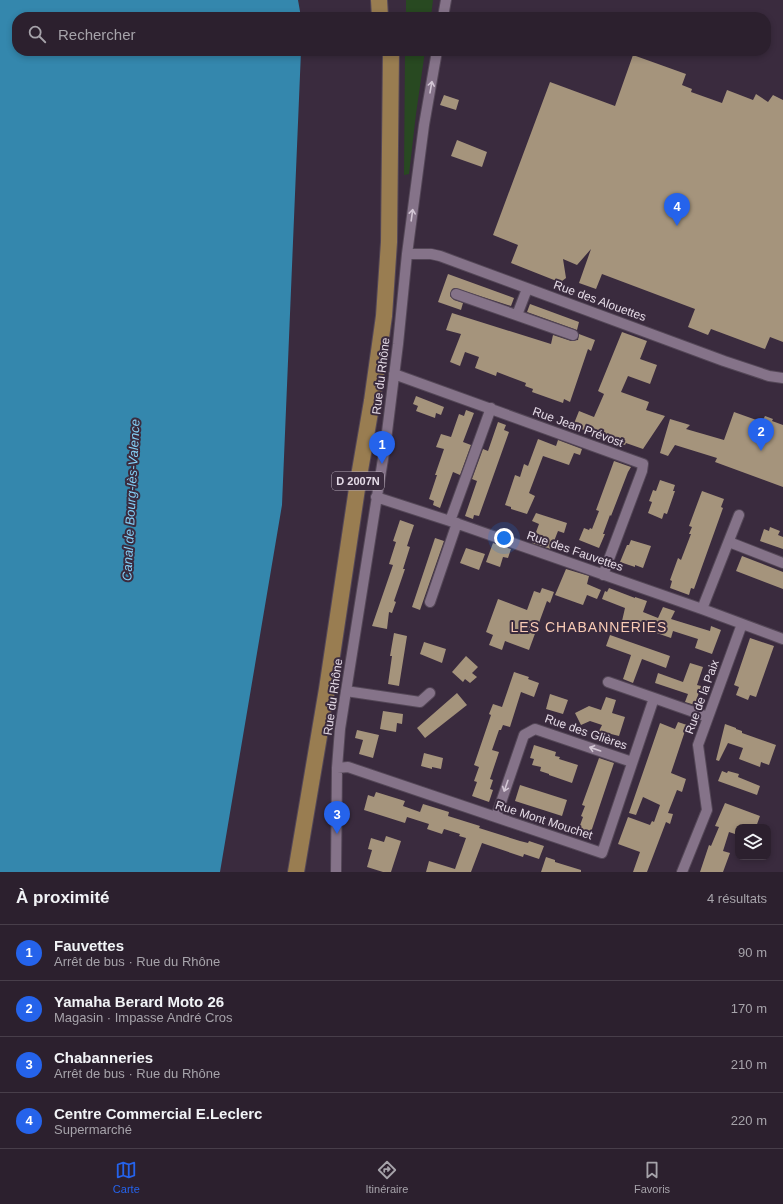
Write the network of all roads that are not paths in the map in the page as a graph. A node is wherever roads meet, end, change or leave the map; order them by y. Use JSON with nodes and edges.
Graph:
{"nodes":[{"id":1,"x":379,"y":0,"type":"edge"},
{"id":2,"x":389,"y":0,"type":"edge"},
{"id":3,"x":446,"y":0,"type":"edge"},
{"id":4,"x":380,"y":12,"type":"edge"},
{"id":5,"x":390,"y":12,"type":"edge"},
{"id":6,"x":444,"y":12,"type":"edge"},
{"id":7,"x":386,"y":56,"type":"edge"},
{"id":8,"x":391,"y":56,"type":"edge"},
{"id":9,"x":436,"y":56,"type":"edge"},
{"id":10,"x":390,"y":88,"type":"junction"},
{"id":11,"x":407,"y":254,"type":"junction"},
{"id":12,"x":527,"y":289,"type":"junction"},
{"id":13,"x":456,"y":294,"type":"dead end"},
{"id":14,"x":517,"y":315,"type":"junction"},
{"id":15,"x":573,"y":335,"type":"dead end"},
{"id":16,"x":394,"y":374,"type":"junction"},
{"id":17,"x":783,"y":378,"type":"edge"},
{"id":18,"x":491,"y":408,"type":"junction"},
{"id":19,"x":376,"y":497,"type":"junction"},
{"id":20,"x":739,"y":515,"type":"dead end"},
{"id":21,"x":454,"y":522,"type":"junction"},
{"id":22,"x":729,"y":542,"type":"junction"},
{"id":23,"x":783,"y":563,"type":"edge"},
{"id":24,"x":603,"y":574,"type":"junction"},
{"id":25,"x":430,"y":602,"type":"dead end"},
{"id":26,"x":702,"y":609,"type":"junction"},
{"id":27,"x":742,"y":624,"type":"junction"},
{"id":28,"x":783,"y":639,"type":"edge"},
{"id":29,"x":608,"y":682,"type":"dead end"},
{"id":30,"x":346,"y":690,"type":"junction"},
{"id":31,"x":430,"y":693,"type":"dead end"},
{"id":32,"x":654,"y":698,"type":"junction"},
{"id":33,"x":708,"y":717,"type":"junction"},
{"id":34,"x":632,"y":762,"type":"junction"},
{"id":35,"x":337,"y":768,"type":"junction"},
{"id":36,"x":496,"y":817,"type":"junction"},
{"id":37,"x":296,"y":872,"type":"edge"},
{"id":38,"x":336,"y":872,"type":"edge"},
{"id":39,"x":682,"y":872,"type":"edge"}],
"edges":[{"from":1,"to":4,"type":"main road"},
{"from":2,"to":5,"type":"main road"},
{"from":3,"to":6,"type":"street"},
{"from":7,"to":10,"type":"main road","number":"D 2007N"},
{"from":8,"to":10,"type":"main road","number":"D 2007N"},
{"from":11,"to":9,"type":"street","name":"Rue du Rhône","one_way":true},
{"from":10,"to":37,"type":"main road","number":"D 2007N"},
{"from":11,"to":12,"type":"street","name":"Rue des Alouettes"},
{"from":11,"to":16,"type":"street","name":"Rue du Rhône"},
{"from":12,"to":14,"type":"street"},
{"from":12,"to":17,"type":"street","name":"Rue des Alouettes"},
{"from":13,"to":14,"type":"street"},
{"from":14,"to":15,"type":"street"},
{"from":16,"to":18,"type":"street","name":"Rue Jean Prévost"},
{"from":16,"to":19,"type":"street","name":"Rue du Rhône"},
{"from":18,"to":21,"type":"street"},
{"from":18,"to":24,"type":"street","name":"Rue Jean Prévost"},
{"from":19,"to":21,"type":"street","name":"Rue des Fauvettes"},
{"from":19,"to":30,"type":"street","name":"Rue du Rhône"},
{"from":20,"to":22,"type":"street"},
{"from":21,"to":24,"type":"street","name":"Rue des Fauvettes"},
{"from":21,"to":25,"type":"street"},
{"from":22,"to":23,"type":"street"},
{"from":22,"to":26,"type":"street"},
{"from":24,"to":26,"type":"street","name":"Rue des Fauvettes"},
{"from":26,"to":27,"type":"street","name":"Rue des Fauvettes"},
{"from":27,"to":28,"type":"street","name":"Rue des Fauvettes"},
{"from":27,"to":33,"type":"street","name":"Rue de la Paix"},
{"from":29,"to":32,"type":"street"},
{"from":30,"to":31,"type":"street"},
{"from":30,"to":35,"type":"street","name":"Rue du Rhône"},
{"from":32,"to":33,"type":"street"},
{"from":32,"to":34,"type":"street","name":"Rue Mont Mouchet"},
{"from":33,"to":39,"type":"street","name":"Rue de la Paix"},
{"from":34,"to":36,"type":"street","name":"Rue des Glières","one_way":true},
{"from":34,"to":36,"type":"street","name":"Rue Mont Mouchet"},
{"from":35,"to":36,"type":"street","name":"Rue Mont Mouchet"},
{"from":35,"to":38,"type":"street","name":"Rue du Rhône"}]}
